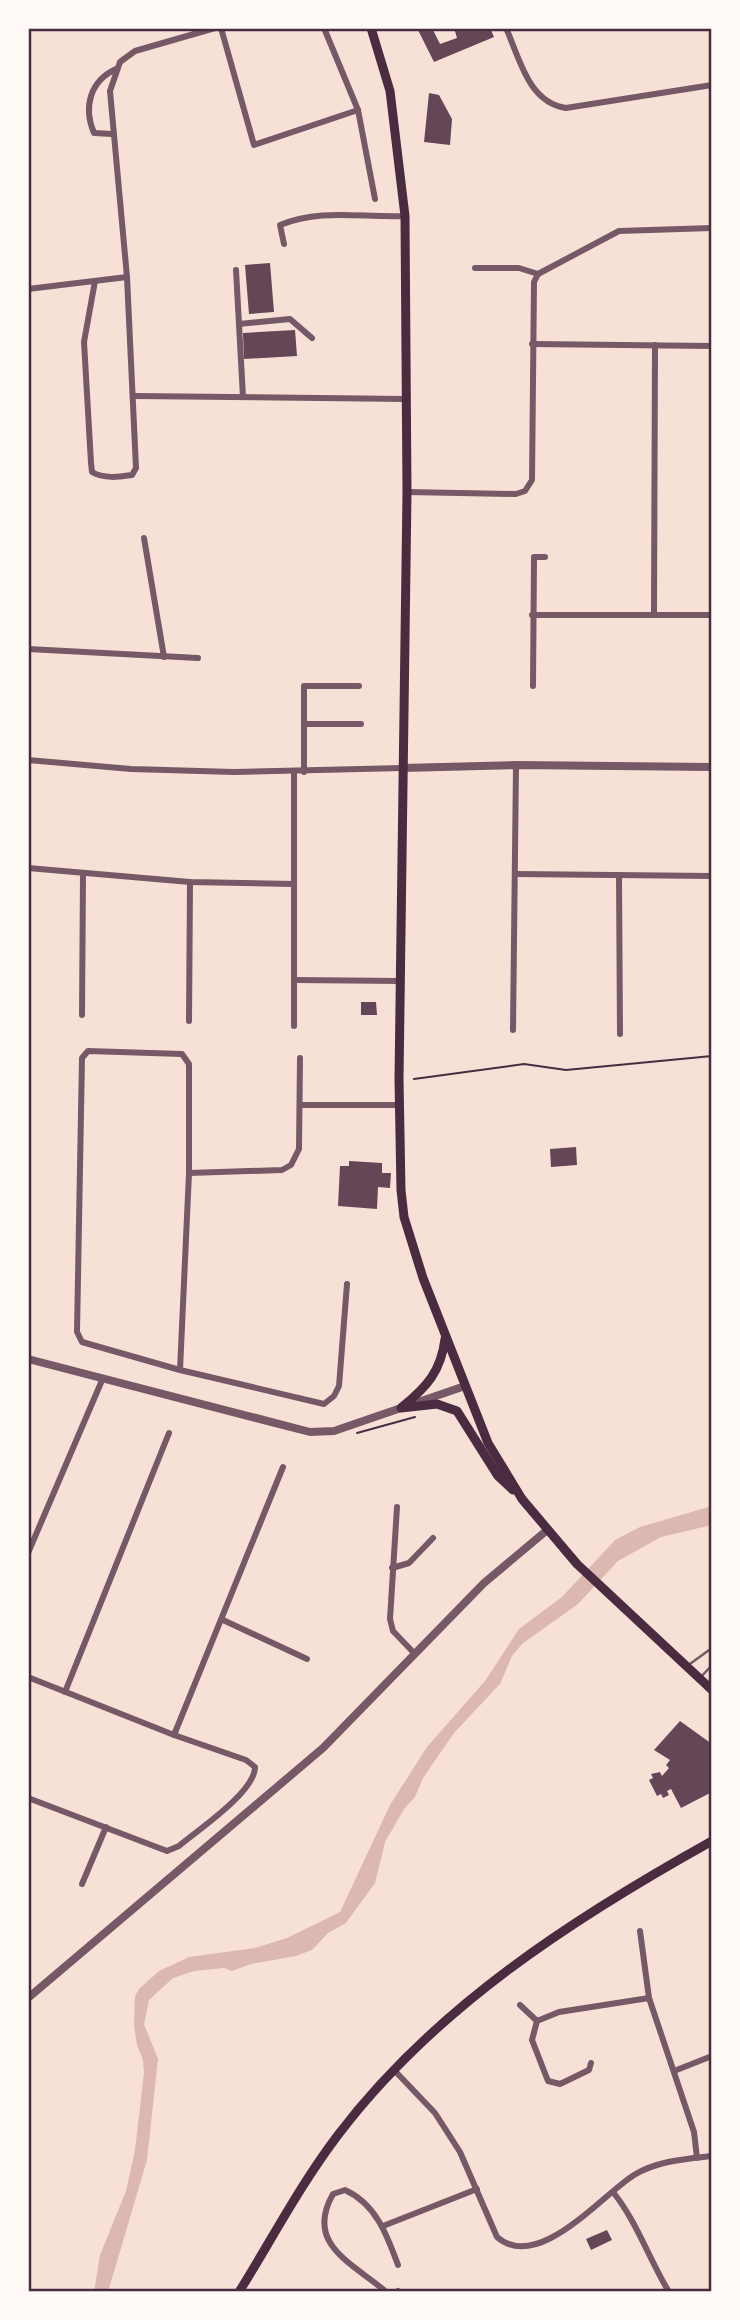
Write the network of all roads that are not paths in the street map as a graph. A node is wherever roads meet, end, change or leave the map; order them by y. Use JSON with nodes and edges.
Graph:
{"nodes":[{"id":1,"x":215,"y":28,"type":"edge"},
{"id":2,"x":221,"y":28,"type":"edge"},
{"id":3,"x":324,"y":28,"type":"edge"},
{"id":4,"x":371,"y":28,"type":"edge"},
{"id":5,"x":506,"y":28,"type":"edge"},
{"id":6,"x":116,"y":69,"type":"junction"},
{"id":7,"x":712,"y":85,"type":"edge"},
{"id":8,"x":358,"y":110,"type":"junction"},
{"id":9,"x":112,"y":134,"type":"junction"},
{"id":10,"x":375,"y":199,"type":"dead end"},
{"id":11,"x":405,"y":216,"type":"junction"},
{"id":12,"x":712,"y":229,"type":"edge"},
{"id":13,"x":284,"y":244,"type":"dead end"},
{"id":14,"x":475,"y":268,"type":"dead end"},
{"id":15,"x":236,"y":270,"type":"dead end"},
{"id":16,"x":538,"y":274,"type":"junction"},
{"id":17,"x":127,"y":277,"type":"junction"},
{"id":18,"x":95,"y":281,"type":"junction"},
{"id":19,"x":28,"y":289,"type":"edge"},
{"id":20,"x":239,"y":324,"type":"junction"},
{"id":21,"x":312,"y":338,"type":"dead end"},
{"id":22,"x":532,"y":344,"type":"junction"},
{"id":23,"x":655,"y":345,"type":"junction"},
{"id":24,"x":712,"y":346,"type":"edge"},
{"id":25,"x":134,"y":396,"type":"junction"},
{"id":26,"x":243,"y":397,"type":"junction"},
{"id":27,"x":405,"y":399,"type":"junction"},
{"id":28,"x":407,"y":492,"type":"junction"},
{"id":29,"x":144,"y":538,"type":"dead end"},
{"id":30,"x":545,"y":557,"type":"dead end"},
{"id":31,"x":532,"y":615,"type":"junction"},
{"id":32,"x":654,"y":615,"type":"junction"},
{"id":33,"x":712,"y":615,"type":"edge"},
{"id":34,"x":28,"y":649,"type":"edge"},
{"id":35,"x":164,"y":657,"type":"junction"},
{"id":36,"x":198,"y":658,"type":"dead end"},
{"id":37,"x":359,"y":686,"type":"dead end"},
{"id":38,"x":533,"y":686,"type":"dead end"},
{"id":39,"x":304,"y":724,"type":"junction"},
{"id":40,"x":361,"y":724,"type":"dead end"},
{"id":41,"x":28,"y":760,"type":"edge"},
{"id":42,"x":516,"y":765,"type":"junction"},
{"id":43,"x":712,"y":767,"type":"edge"},
{"id":44,"x":403,"y":768,"type":"junction"},
{"id":45,"x":294,"y":772,"type":"junction"},
{"id":46,"x":304,"y":772,"type":"junction"},
{"id":47,"x":28,"y":868,"type":"edge"},
{"id":48,"x":83,"y":873,"type":"junction"},
{"id":49,"x":515,"y":874,"type":"junction"},
{"id":50,"x":619,"y":875,"type":"junction"},
{"id":51,"x":712,"y":876,"type":"edge"},
{"id":52,"x":190,"y":882,"type":"junction"},
{"id":53,"x":294,"y":884,"type":"junction"},
{"id":54,"x":294,"y":979,"type":"junction"},
{"id":55,"x":401,"y":981,"type":"junction"},
{"id":56,"x":82,"y":1015,"type":"dead end"},
{"id":57,"x":189,"y":1021,"type":"dead end"},
{"id":58,"x":294,"y":1026,"type":"dead end"},
{"id":59,"x":513,"y":1030,"type":"dead end"},
{"id":60,"x":620,"y":1034,"type":"dead end"},
{"id":61,"x":300,"y":1058,"type":"dead end"},
{"id":62,"x":300,"y":1105,"type":"junction"},
{"id":63,"x":400,"y":1105,"type":"junction"},
{"id":64,"x":189,"y":1173,"type":"junction"},
{"id":65,"x":347,"y":1284,"type":"dead end"},
{"id":66,"x":445,"y":1338,"type":"junction"},
{"id":67,"x":28,"y":1359,"type":"edge"},
{"id":68,"x":180,"y":1370,"type":"junction"},
{"id":69,"x":103,"y":1378,"type":"junction"},
{"id":70,"x":465,"y":1385,"type":"junction"},
{"id":71,"x":401,"y":1408,"type":"junction"},
{"id":72,"x":169,"y":1433,"type":"dead end"},
{"id":73,"x":283,"y":1467,"type":"dead end"},
{"id":74,"x":522,"y":1499,"type":"junction"},
{"id":75,"x":397,"y":1507,"type":"dead end"},
{"id":76,"x":546,"y":1531,"type":"junction"},
{"id":77,"x":433,"y":1538,"type":"dead end"},
{"id":78,"x":28,"y":1553,"type":"edge"},
{"id":79,"x":392,"y":1568,"type":"junction"},
{"id":80,"x":223,"y":1620,"type":"junction"},
{"id":81,"x":712,"y":1648,"type":"edge"},
{"id":82,"x":414,"y":1653,"type":"junction"},
{"id":83,"x":307,"y":1659,"type":"dead end"},
{"id":84,"x":687,"y":1665,"type":"junction"},
{"id":85,"x":712,"y":1665,"type":"edge"},
{"id":86,"x":28,"y":1677,"type":"edge"},
{"id":87,"x":700,"y":1678,"type":"junction"},
{"id":88,"x":712,"y":1690,"type":"edge"},
{"id":89,"x":65,"y":1692,"type":"junction"},
{"id":90,"x":174,"y":1735,"type":"junction"},
{"id":91,"x":28,"y":1798,"type":"edge"},
{"id":92,"x":106,"y":1826,"type":"junction"},
{"id":93,"x":712,"y":1841,"type":"edge"},
{"id":94,"x":82,"y":1884,"type":"dead end"},
{"id":95,"x":640,"y":1931,"type":"dead end"},
{"id":96,"x":28,"y":1998,"type":"edge"},
{"id":97,"x":649,"y":1998,"type":"junction"},
{"id":98,"x":520,"y":2005,"type":"dead end"},
{"id":99,"x":537,"y":2021,"type":"junction"},
{"id":100,"x":712,"y":2056,"type":"edge"},
{"id":101,"x":591,"y":2063,"type":"dead end"},
{"id":102,"x":394,"y":2070,"type":"junction"},
{"id":103,"x":674,"y":2071,"type":"junction"},
{"id":104,"x":712,"y":2156,"type":"edge"},
{"id":105,"x":697,"y":2158,"type":"junction"},
{"id":106,"x":477,"y":2189,"type":"junction"},
{"id":107,"x":612,"y":2192,"type":"junction"},
{"id":108,"x":383,"y":2226,"type":"junction"},
{"id":109,"x":398,"y":2265,"type":"dead end"},
{"id":110,"x":384,"y":2290,"type":"dead end"},
{"id":111,"x":239,"y":2292,"type":"edge"},
{"id":112,"x":669,"y":2292,"type":"edge"}],
"edges":[{"from":1,"to":6,"type":"street"},
{"from":2,"to":8,"type":"street"},
{"from":3,"to":8,"type":"street"},
{"from":4,"to":11,"type":"main road"},
{"from":5,"to":7,"type":"street"},
{"from":6,"to":9,"type":"street"},
{"from":6,"to":9,"type":"street"},
{"from":8,"to":10,"type":"street"},
{"from":9,"to":17,"type":"street"},
{"from":11,"to":13,"type":"street"},
{"from":11,"to":27,"type":"main road"},
{"from":12,"to":16,"type":"street"},
{"from":14,"to":16,"type":"street"},
{"from":15,"to":20,"type":"street"},
{"from":16,"to":22,"type":"street"},
{"from":17,"to":18,"type":"street"},
{"from":17,"to":25,"type":"street"},
{"from":18,"to":19,"type":"street"},
{"from":18,"to":25,"type":"street"},
{"from":20,"to":21,"type":"street"},
{"from":20,"to":26,"type":"street"},
{"from":22,"to":23,"type":"street"},
{"from":22,"to":28,"type":"street"},
{"from":23,"to":24,"type":"street"},
{"from":23,"to":32,"type":"street"},
{"from":25,"to":26,"type":"street"},
{"from":26,"to":27,"type":"street"},
{"from":27,"to":28,"type":"main road"},
{"from":28,"to":44,"type":"main road"},
{"from":29,"to":35,"type":"street"},
{"from":30,"to":31,"type":"street"},
{"from":31,"to":32,"type":"street"},
{"from":31,"to":38,"type":"street"},
{"from":32,"to":33,"type":"street"},
{"from":34,"to":35,"type":"street"},
{"from":35,"to":36,"type":"street"},
{"from":37,"to":39,"type":"street"},
{"from":39,"to":40,"type":"street"},
{"from":39,"to":46,"type":"street"},
{"from":41,"to":45,"type":"street"},
{"from":42,"to":43,"type":"street"},
{"from":42,"to":44,"type":"street"},
{"from":42,"to":49,"type":"street"},
{"from":44,"to":46,"type":"street"},
{"from":44,"to":55,"type":"main road"},
{"from":45,"to":46,"type":"street"},
{"from":45,"to":53,"type":"street"},
{"from":47,"to":48,"type":"street"},
{"from":48,"to":52,"type":"street"},
{"from":48,"to":56,"type":"street"},
{"from":49,"to":50,"type":"street"},
{"from":49,"to":59,"type":"street"},
{"from":50,"to":51,"type":"street"},
{"from":50,"to":60,"type":"street"},
{"from":52,"to":53,"type":"street"},
{"from":52,"to":57,"type":"street"},
{"from":53,"to":54,"type":"street"},
{"from":54,"to":55,"type":"street"},
{"from":54,"to":58,"type":"street"},
{"from":55,"to":63,"type":"main road"},
{"from":61,"to":62,"type":"street"},
{"from":62,"to":63,"type":"street"},
{"from":62,"to":64,"type":"street"},
{"from":63,"to":66,"type":"main road"},
{"from":64,"to":68,"type":"street"},
{"from":64,"to":68,"type":"street"},
{"from":65,"to":68,"type":"street"},
{"from":66,"to":70,"type":"main road"},
{"from":66,"to":71,"type":"main road"},
{"from":67,"to":69,"type":"street"},
{"from":69,"to":71,"type":"street"},
{"from":69,"to":78,"type":"street"},
{"from":70,"to":71,"type":"street"},
{"from":70,"to":74,"type":"main road"},
{"from":71,"to":74,"type":"main road"},
{"from":72,"to":89,"type":"street"},
{"from":73,"to":80,"type":"street"},
{"from":74,"to":76,"type":"main road"},
{"from":75,"to":79,"type":"street"},
{"from":76,"to":82,"type":"street"},
{"from":76,"to":84,"type":"main road"},
{"from":77,"to":79,"type":"street"},
{"from":79,"to":82,"type":"street"},
{"from":80,"to":83,"type":"street"},
{"from":80,"to":90,"type":"street"},
{"from":81,"to":84,"type":"lane"},
{"from":82,"to":96,"type":"street"},
{"from":84,"to":87,"type":"main road"},
{"from":85,"to":87,"type":"lane"},
{"from":86,"to":89,"type":"street"},
{"from":87,"to":88,"type":"main road"},
{"from":89,"to":90,"type":"street"},
{"from":90,"to":92,"type":"street"},
{"from":91,"to":92,"type":"street"},
{"from":92,"to":94,"type":"street"},
{"from":93,"to":102,"type":"main road"},
{"from":95,"to":97,"type":"street"},
{"from":97,"to":99,"type":"street"},
{"from":97,"to":103,"type":"street"},
{"from":98,"to":99,"type":"street"},
{"from":99,"to":101,"type":"street"},
{"from":100,"to":103,"type":"street"},
{"from":102,"to":106,"type":"street"},
{"from":102,"to":111,"type":"main road"},
{"from":103,"to":105,"type":"street"},
{"from":104,"to":105,"type":"street"},
{"from":105,"to":107,"type":"street"},
{"from":106,"to":107,"type":"street"},
{"from":106,"to":108,"type":"street"},
{"from":107,"to":112,"type":"street"},
{"from":108,"to":109,"type":"street"},
{"from":108,"to":110,"type":"street"}]}
